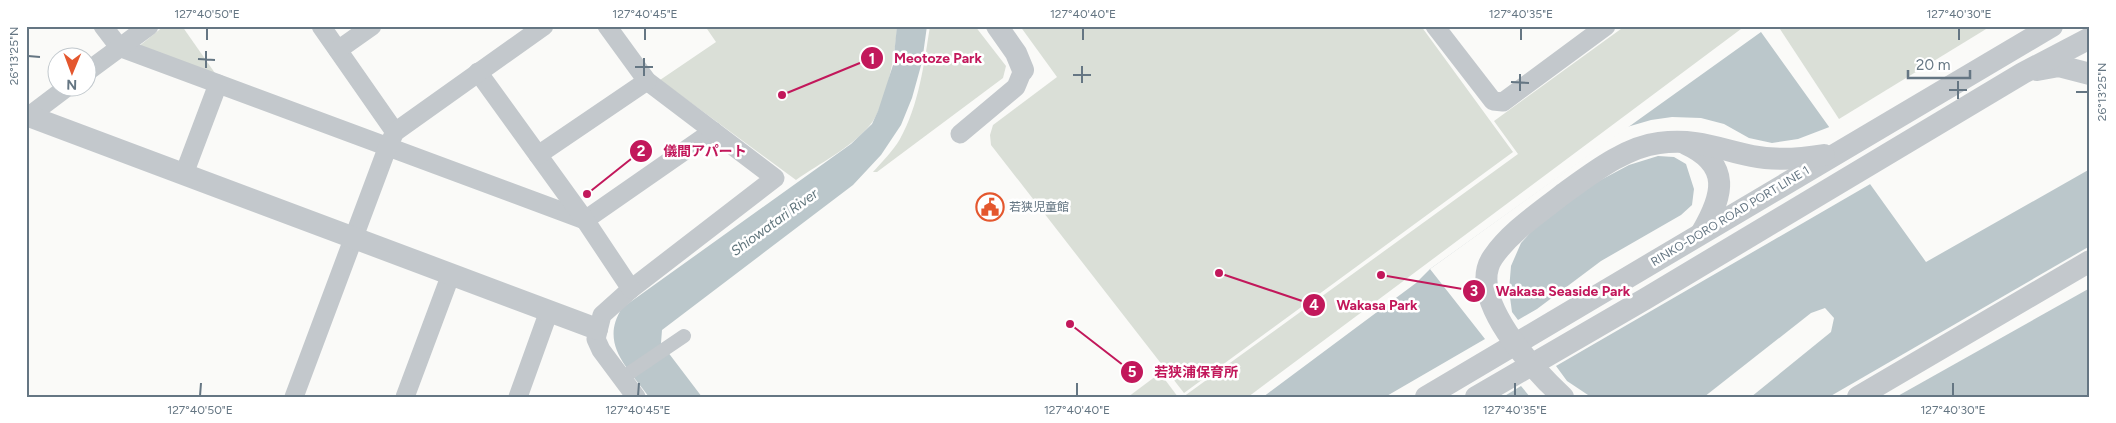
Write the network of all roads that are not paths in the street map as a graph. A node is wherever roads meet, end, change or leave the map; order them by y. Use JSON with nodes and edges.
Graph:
{"nodes":[{"id":1,"x":103,"y":26,"type":"edge"},
{"id":2,"x":149,"y":26,"type":"edge"},
{"id":3,"x":321,"y":26,"type":"edge"},
{"id":4,"x":372,"y":26,"type":"edge"},
{"id":5,"x":544,"y":26,"type":"edge"},
{"id":6,"x":607,"y":26,"type":"edge"},
{"id":7,"x":996,"y":26,"type":"edge"},
{"id":8,"x":1606,"y":26,"type":"edge"},
{"id":9,"x":2052,"y":26,"type":"edge"},
{"id":10,"x":1440,"y":28,"type":"edge"},
{"id":11,"x":2090,"y":38,"type":"edge"},
{"id":12,"x":119,"y":47,"type":"junction"},
{"id":13,"x":338,"y":50,"type":"junction"},
{"id":14,"x":98,"y":63,"type":"edge"},
{"id":15,"x":1022,"y":70,"type":"joint"},
{"id":16,"x":478,"y":72,"type":"junction"},
{"id":17,"x":2023,"y":73,"type":"junction"},
{"id":18,"x":2090,"y":74,"type":"edge"},
{"id":19,"x":647,"y":81,"type":"junction"},
{"id":20,"x":218,"y":84,"type":"junction"},
{"id":21,"x":52,"y":98,"type":"edge"},
{"id":22,"x":28,"y":116,"type":"edge"},
{"id":23,"x":713,"y":130,"type":"junction"},
{"id":24,"x":960,"y":134,"type":"dead end"},
{"id":25,"x":392,"y":139,"type":"junction"},
{"id":26,"x":1680,"y":141,"type":"junction"},
{"id":27,"x":1836,"y":153,"type":"junction"},
{"id":28,"x":538,"y":155,"type":"junction"},
{"id":29,"x":184,"y":174,"type":"junction"},
{"id":30,"x":585,"y":220,"type":"junction"},
{"id":31,"x":1702,"y":233,"type":"junction"},
{"id":32,"x":354,"y":238,"type":"junction"},
{"id":33,"x":2090,"y":261,"type":"edge"},
{"id":34,"x":451,"y":274,"type":"junction"},
{"id":35,"x":631,"y":289,"type":"junction"},
{"id":36,"x":549,"y":310,"type":"junction"},
{"id":37,"x":597,"y":328,"type":"junction"},
{"id":38,"x":684,"y":336,"type":"dead end"},
{"id":39,"x":628,"y":375,"type":"junction"},
{"id":40,"x":294,"y":397,"type":"edge"},
{"id":41,"x":405,"y":397,"type":"edge"},
{"id":42,"x":518,"y":397,"type":"edge"},
{"id":43,"x":615,"y":397,"type":"edge"},
{"id":44,"x":636,"y":397,"type":"edge"},
{"id":45,"x":1426,"y":397,"type":"edge"},
{"id":46,"x":1476,"y":397,"type":"edge"},
{"id":47,"x":1563,"y":397,"type":"edge"},
{"id":48,"x":1858,"y":397,"type":"edge"}],
"edges":[{"from":1,"to":12,"type":"street"},
{"from":2,"to":12,"type":"street"},
{"from":3,"to":13,"type":"street"},
{"from":4,"to":13,"type":"street"},
{"from":5,"to":16,"type":"street"},
{"from":6,"to":19,"type":"street"},
{"from":7,"to":15,"type":"street"},
{"from":8,"to":10,"type":"street"},
{"from":9,"to":27,"type":"street","name":"RINKO-DORO ROAD PORT LINE 1"},
{"from":11,"to":17,"type":"street"},
{"from":12,"to":14,"type":"street"},
{"from":12,"to":20,"type":"street"},
{"from":13,"to":25,"type":"street"},
{"from":15,"to":24,"type":"street"},
{"from":16,"to":25,"type":"street"},
{"from":16,"to":28,"type":"street"},
{"from":17,"to":18,"type":"street"},
{"from":17,"to":46,"type":"street"},
{"from":19,"to":23,"type":"street"},
{"from":19,"to":28,"type":"street"},
{"from":20,"to":25,"type":"street"},
{"from":20,"to":29,"type":"street"},
{"from":21,"to":22,"type":"street"},
{"from":22,"to":29,"type":"street"},
{"from":23,"to":30,"type":"street"},
{"from":23,"to":35,"type":"street"},
{"from":25,"to":30,"type":"street"},
{"from":25,"to":32,"type":"street"},
{"from":26,"to":27,"type":"street"},
{"from":26,"to":31,"type":"street"},
{"from":26,"to":47,"type":"street"},
{"from":27,"to":31,"type":"street","name":"RINKO-DORO ROAD PORT LINE 1"},
{"from":28,"to":30,"type":"street"},
{"from":29,"to":32,"type":"street"},
{"from":30,"to":35,"type":"street"},
{"from":31,"to":45,"type":"street","name":"RINKO-DORO ROAD PORT LINE 1"},
{"from":32,"to":34,"type":"street"},
{"from":32,"to":40,"type":"street"},
{"from":33,"to":48,"type":"street"},
{"from":34,"to":36,"type":"street"},
{"from":34,"to":41,"type":"street"},
{"from":35,"to":37,"type":"street"},
{"from":36,"to":37,"type":"street"},
{"from":36,"to":42,"type":"street"},
{"from":37,"to":39,"type":"street"},
{"from":38,"to":39,"type":"street"},
{"from":39,"to":43,"type":"street"},
{"from":39,"to":44,"type":"street"}]}
